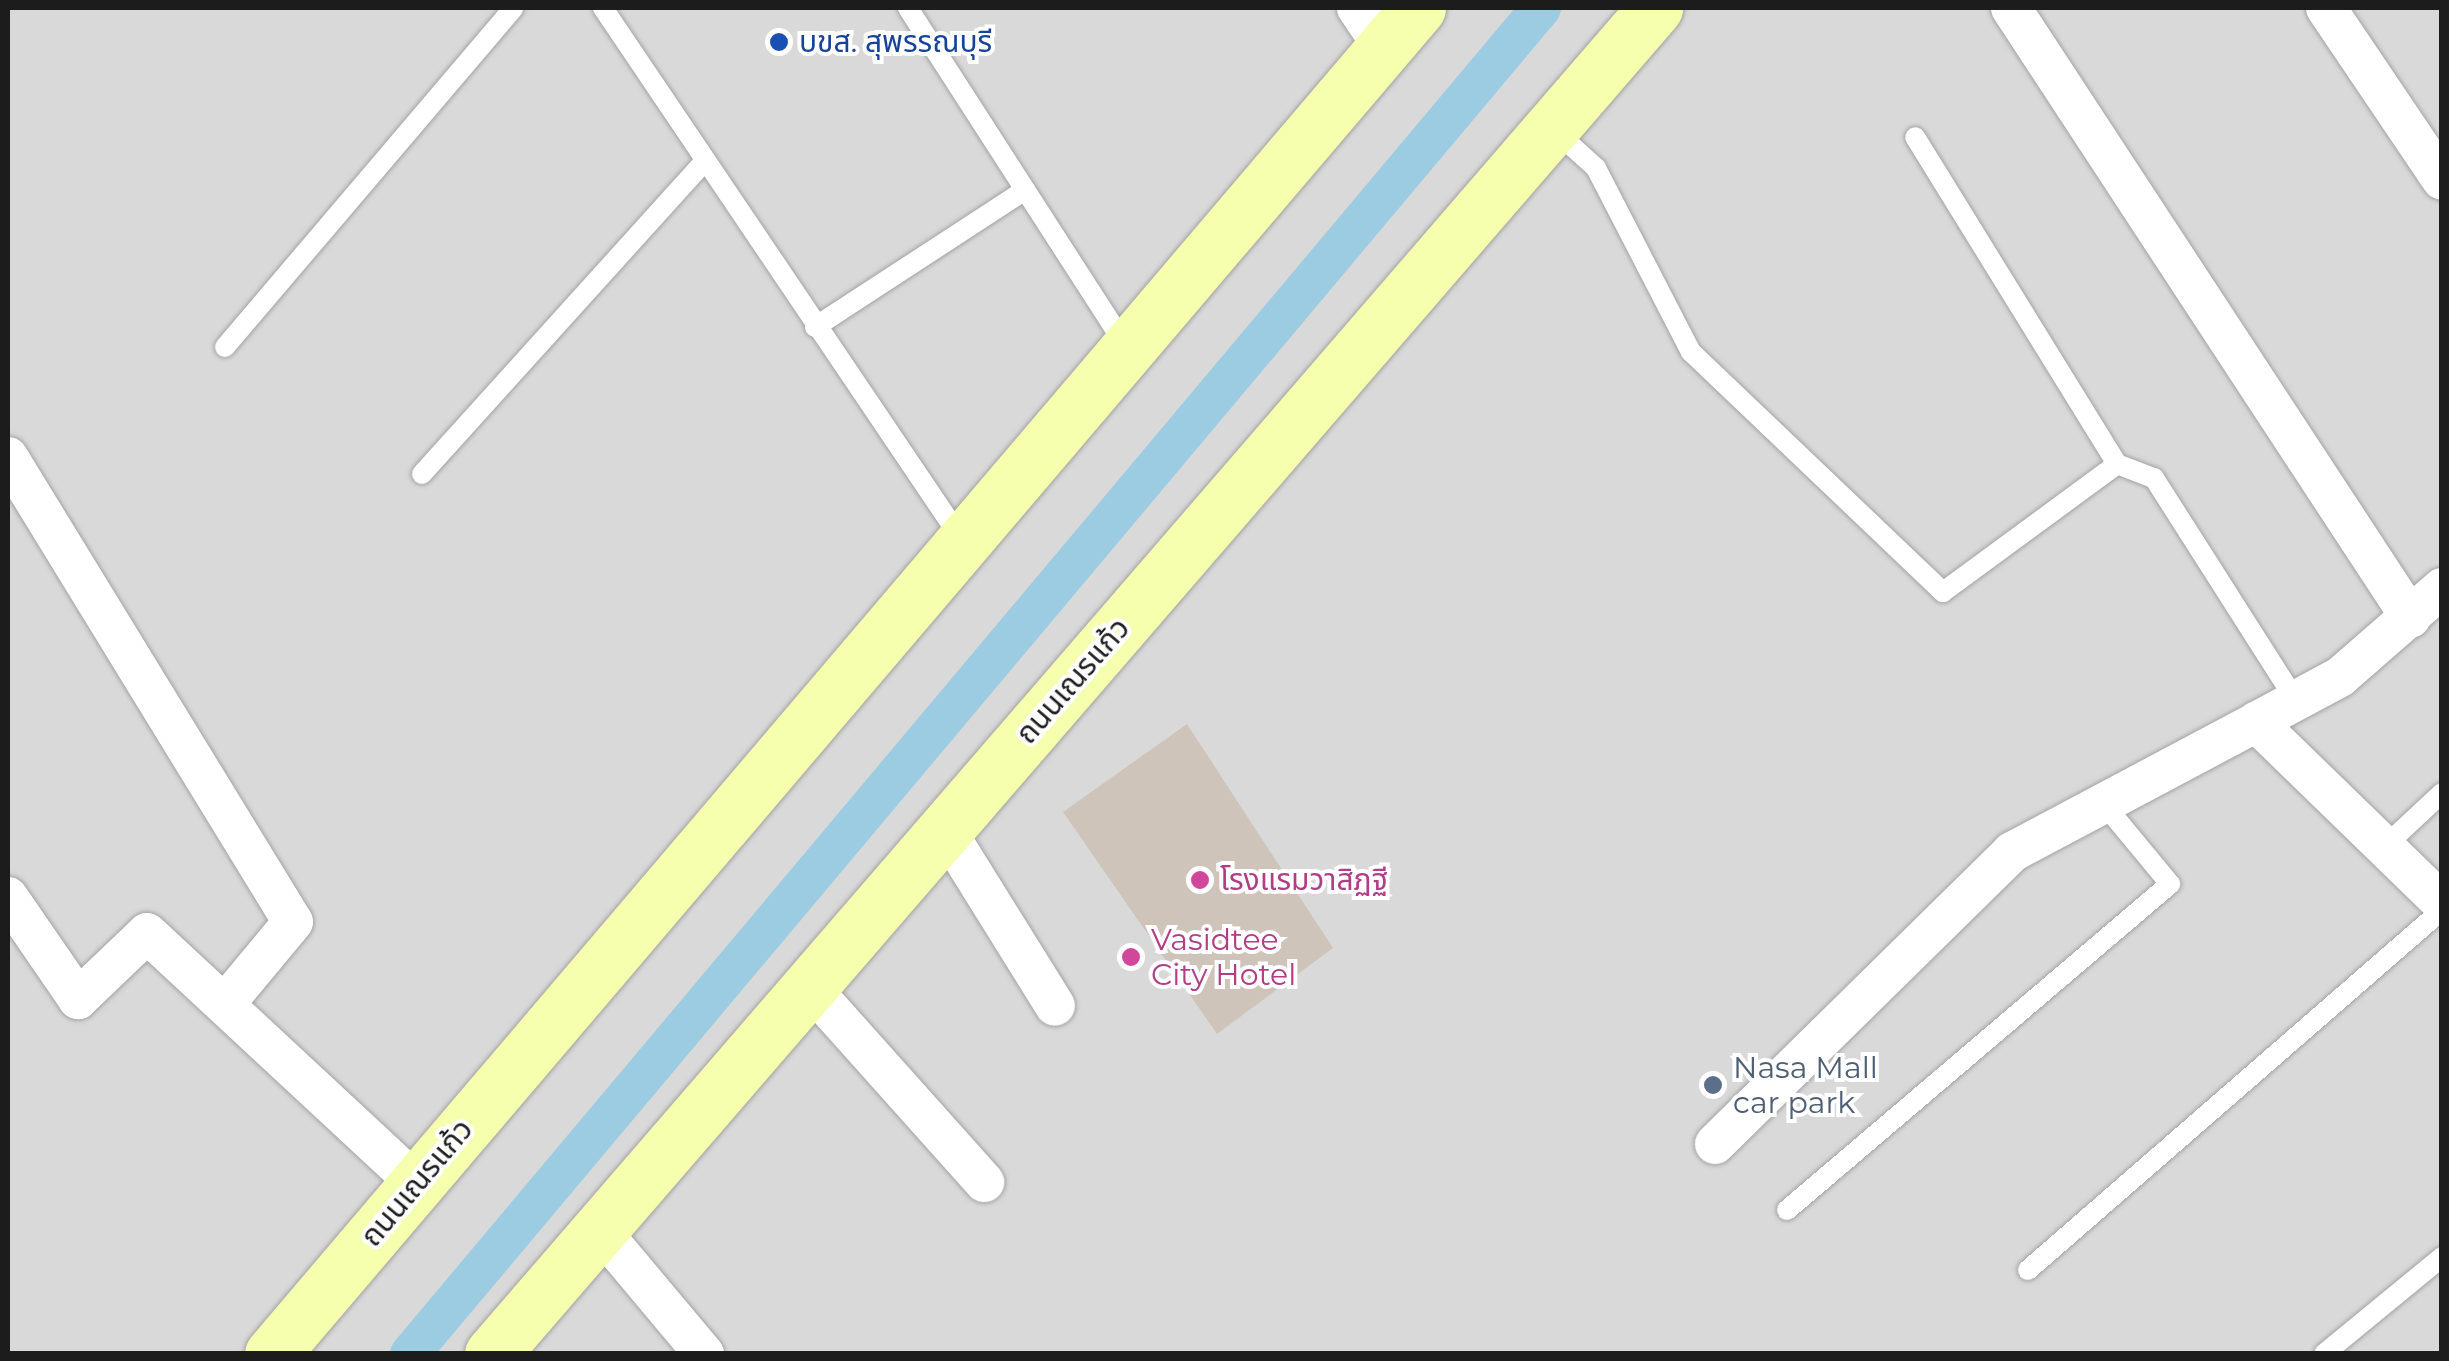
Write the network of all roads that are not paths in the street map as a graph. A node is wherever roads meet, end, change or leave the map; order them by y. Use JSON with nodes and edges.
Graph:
{"nodes":[{"id":1,"x":514,"y":8,"type":"edge"},
{"id":2,"x":603,"y":8,"type":"edge"},
{"id":3,"x":908,"y":8,"type":"edge"},
{"id":4,"x":1418,"y":8,"type":"edge"},
{"id":5,"x":1655,"y":8,"type":"edge"},
{"id":6,"x":2011,"y":8,"type":"edge"},
{"id":7,"x":2326,"y":8,"type":"edge"},
{"id":8,"x":1370,"y":28,"type":"edge"},
{"id":9,"x":1551,"y":128,"type":"junction"},
{"id":10,"x":1915,"y":137,"type":"dead end"},
{"id":11,"x":704,"y":162,"type":"junction"},
{"id":12,"x":2442,"y":180,"type":"edge"},
{"id":13,"x":1025,"y":190,"type":"junction"},
{"id":14,"x":814,"y":327,"type":"junction"},
{"id":15,"x":225,"y":347,"type":"dead end"},
{"id":16,"x":1128,"y":349,"type":"junction"},
{"id":17,"x":8,"y":456,"type":"edge"},
{"id":18,"x":2117,"y":464,"type":"junction"},
{"id":19,"x":422,"y":474,"type":"dead end"},
{"id":20,"x":964,"y":542,"type":"junction"},
{"id":21,"x":2442,"y":588,"type":"edge"},
{"id":22,"x":2410,"y":618,"type":"junction"},
{"id":23,"x":2296,"y":701,"type":"junction"},
{"id":24,"x":2256,"y":722,"type":"junction"},
{"id":25,"x":2442,"y":792,"type":"edge"},
{"id":26,"x":2103,"y":803,"type":"junction"},
{"id":27,"x":945,"y":829,"type":"junction"},
{"id":28,"x":2384,"y":847,"type":"junction"},
{"id":29,"x":8,"y":897,"type":"edge"},
{"id":30,"x":2442,"y":907,"type":"edge"},
{"id":31,"x":809,"y":986,"type":"junction"},
{"id":32,"x":224,"y":1004,"type":"junction"},
{"id":33,"x":1055,"y":1006,"type":"dead end"},
{"id":34,"x":1715,"y":1144,"type":"dead end"},
{"id":35,"x":984,"y":1182,"type":"dead end"},
{"id":36,"x":416,"y":1184,"type":"junction"},
{"id":37,"x":1787,"y":1210,"type":"dead end"},
{"id":38,"x":600,"y":1230,"type":"junction"},
{"id":39,"x":2442,"y":1258,"type":"edge"},
{"id":40,"x":2028,"y":1270,"type":"dead end"},
{"id":41,"x":272,"y":1354,"type":"edge"},
{"id":42,"x":492,"y":1354,"type":"edge"},
{"id":43,"x":704,"y":1354,"type":"edge"},
{"id":44,"x":2324,"y":1354,"type":"edge"}],
"edges":[{"from":1,"to":15,"type":"lane"},
{"from":2,"to":11,"type":"lane"},
{"from":3,"to":13,"type":"lane"},
{"from":4,"to":8,"type":"street","name":"ถนนเณรแก้ว"},
{"from":5,"to":9,"type":"street","name":"ถนนเณรแก้ว"},
{"from":6,"to":22,"type":"street"},
{"from":7,"to":12,"type":"street"},
{"from":8,"to":16,"type":"street","name":"ถนนเณรแก้ว"},
{"from":9,"to":18,"type":"lane"},
{"from":9,"to":27,"type":"street","name":"ถนนเณรแก้ว"},
{"from":10,"to":18,"type":"lane"},
{"from":11,"to":14,"type":"lane"},
{"from":11,"to":19,"type":"lane"},
{"from":13,"to":14,"type":"lane"},
{"from":13,"to":16,"type":"lane"},
{"from":14,"to":20,"type":"lane"},
{"from":16,"to":20,"type":"street","name":"ถนนเณรแก้ว"},
{"from":17,"to":32,"type":"street"},
{"from":18,"to":23,"type":"lane"},
{"from":20,"to":36,"type":"street","name":"ถนนเณรแก้ว"},
{"from":21,"to":22,"type":"street"},
{"from":22,"to":23,"type":"street"},
{"from":23,"to":24,"type":"street"},
{"from":24,"to":26,"type":"street"},
{"from":24,"to":28,"type":"street"},
{"from":25,"to":28,"type":"lane"},
{"from":26,"to":34,"type":"street"},
{"from":26,"to":37,"type":"lane"},
{"from":27,"to":31,"type":"street","name":"ถนนเณรแก้ว"},
{"from":27,"to":33,"type":"street"},
{"from":28,"to":30,"type":"street"},
{"from":29,"to":32,"type":"street"},
{"from":30,"to":40,"type":"lane"},
{"from":31,"to":35,"type":"street"},
{"from":31,"to":38,"type":"street","name":"ถนนเณรแก้ว"},
{"from":32,"to":36,"type":"street"},
{"from":36,"to":41,"type":"street","name":"ถนนเณรแก้ว"},
{"from":38,"to":42,"type":"street","name":"ถนนเณรแก้ว"},
{"from":38,"to":43,"type":"street"},
{"from":39,"to":44,"type":"lane"}]}
